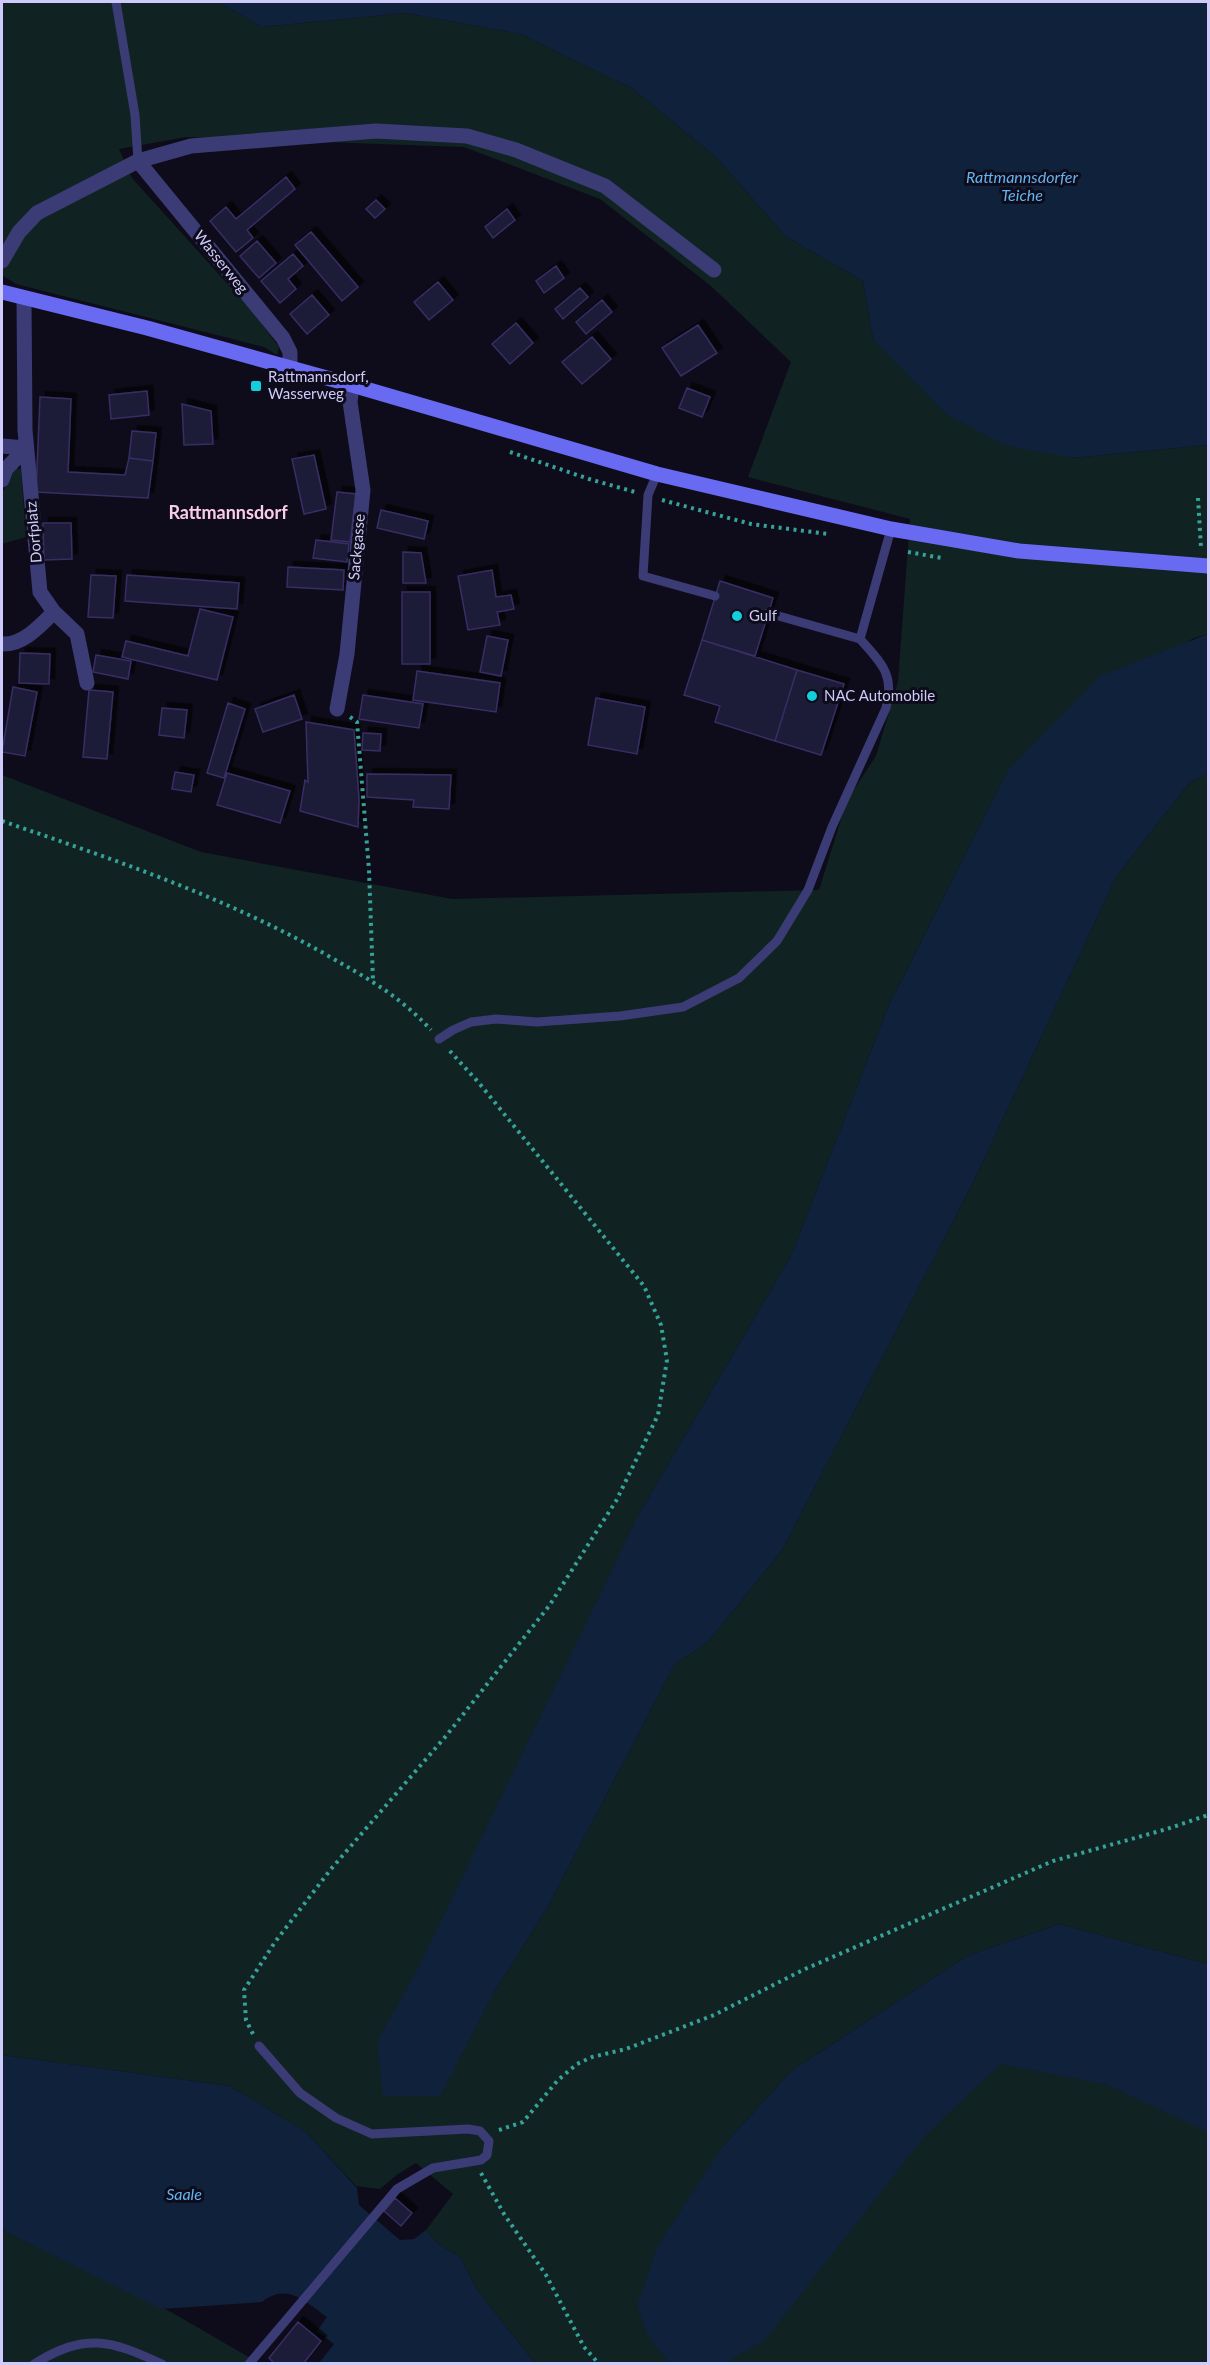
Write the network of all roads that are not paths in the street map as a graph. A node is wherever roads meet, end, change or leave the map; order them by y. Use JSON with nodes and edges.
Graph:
{"nodes":[{"id":1,"x":116,"y":2,"type":"edge"},
{"id":2,"x":138,"y":161,"type":"junction"},
{"id":3,"x":2,"y":261,"type":"edge"},
{"id":4,"x":714,"y":270,"type":"dead end"},
{"id":5,"x":2,"y":292,"type":"edge"},
{"id":6,"x":24,"y":298,"type":"junction"},
{"id":7,"x":290,"y":368,"type":"junction"},
{"id":8,"x":352,"y":385,"type":"junction"},
{"id":9,"x":2,"y":446,"type":"edge"},
{"id":10,"x":26,"y":448,"type":"junction"},
{"id":11,"x":657,"y":474,"type":"junction"},
{"id":12,"x":2,"y":480,"type":"edge"},
{"id":13,"x":891,"y":529,"type":"junction"},
{"id":14,"x":1205,"y":566,"type":"edge"},
{"id":15,"x":715,"y":597,"type":"dead end"},
{"id":16,"x":54,"y":612,"type":"junction"},
{"id":17,"x":768,"y":613,"type":"dead end"},
{"id":18,"x":860,"y":639,"type":"junction"},
{"id":19,"x":2,"y":644,"type":"edge"},
{"id":20,"x":87,"y":683,"type":"dead end"},
{"id":21,"x":337,"y":709,"type":"road end"},
{"id":22,"x":439,"y":1040,"type":"road end"},
{"id":23,"x":259,"y":2046,"type":"road end"},
{"id":24,"x":34,"y":2364,"type":"edge"},
{"id":25,"x":162,"y":2364,"type":"edge"},
{"id":26,"x":249,"y":2364,"type":"edge"}],
"edges":[{"from":1,"to":2,"type":"lane"},
{"from":2,"to":3,"type":"street"},
{"from":2,"to":4,"type":"street"},
{"from":2,"to":7,"type":"street","name":"Wasserweg"},
{"from":5,"to":6,"type":"main road"},
{"from":6,"to":7,"type":"main road"},
{"from":6,"to":10,"type":"street","name":"Dorfplatz"},
{"from":7,"to":8,"type":"main road"},
{"from":8,"to":11,"type":"main road"},
{"from":8,"to":21,"type":"street","name":"Sackgasse"},
{"from":9,"to":10,"type":"street"},
{"from":10,"to":12,"type":"street"},
{"from":10,"to":16,"type":"street","name":"Dorfplatz"},
{"from":11,"to":13,"type":"main road"},
{"from":11,"to":15,"type":"lane"},
{"from":13,"to":14,"type":"main road"},
{"from":13,"to":18,"type":"lane"},
{"from":16,"to":19,"type":"street"},
{"from":16,"to":20,"type":"street","name":"Dorfplatz"},
{"from":17,"to":18,"type":"lane"},
{"from":18,"to":22,"type":"lane"},
{"from":23,"to":26,"type":"lane"},
{"from":24,"to":25,"type":"lane"}]}
